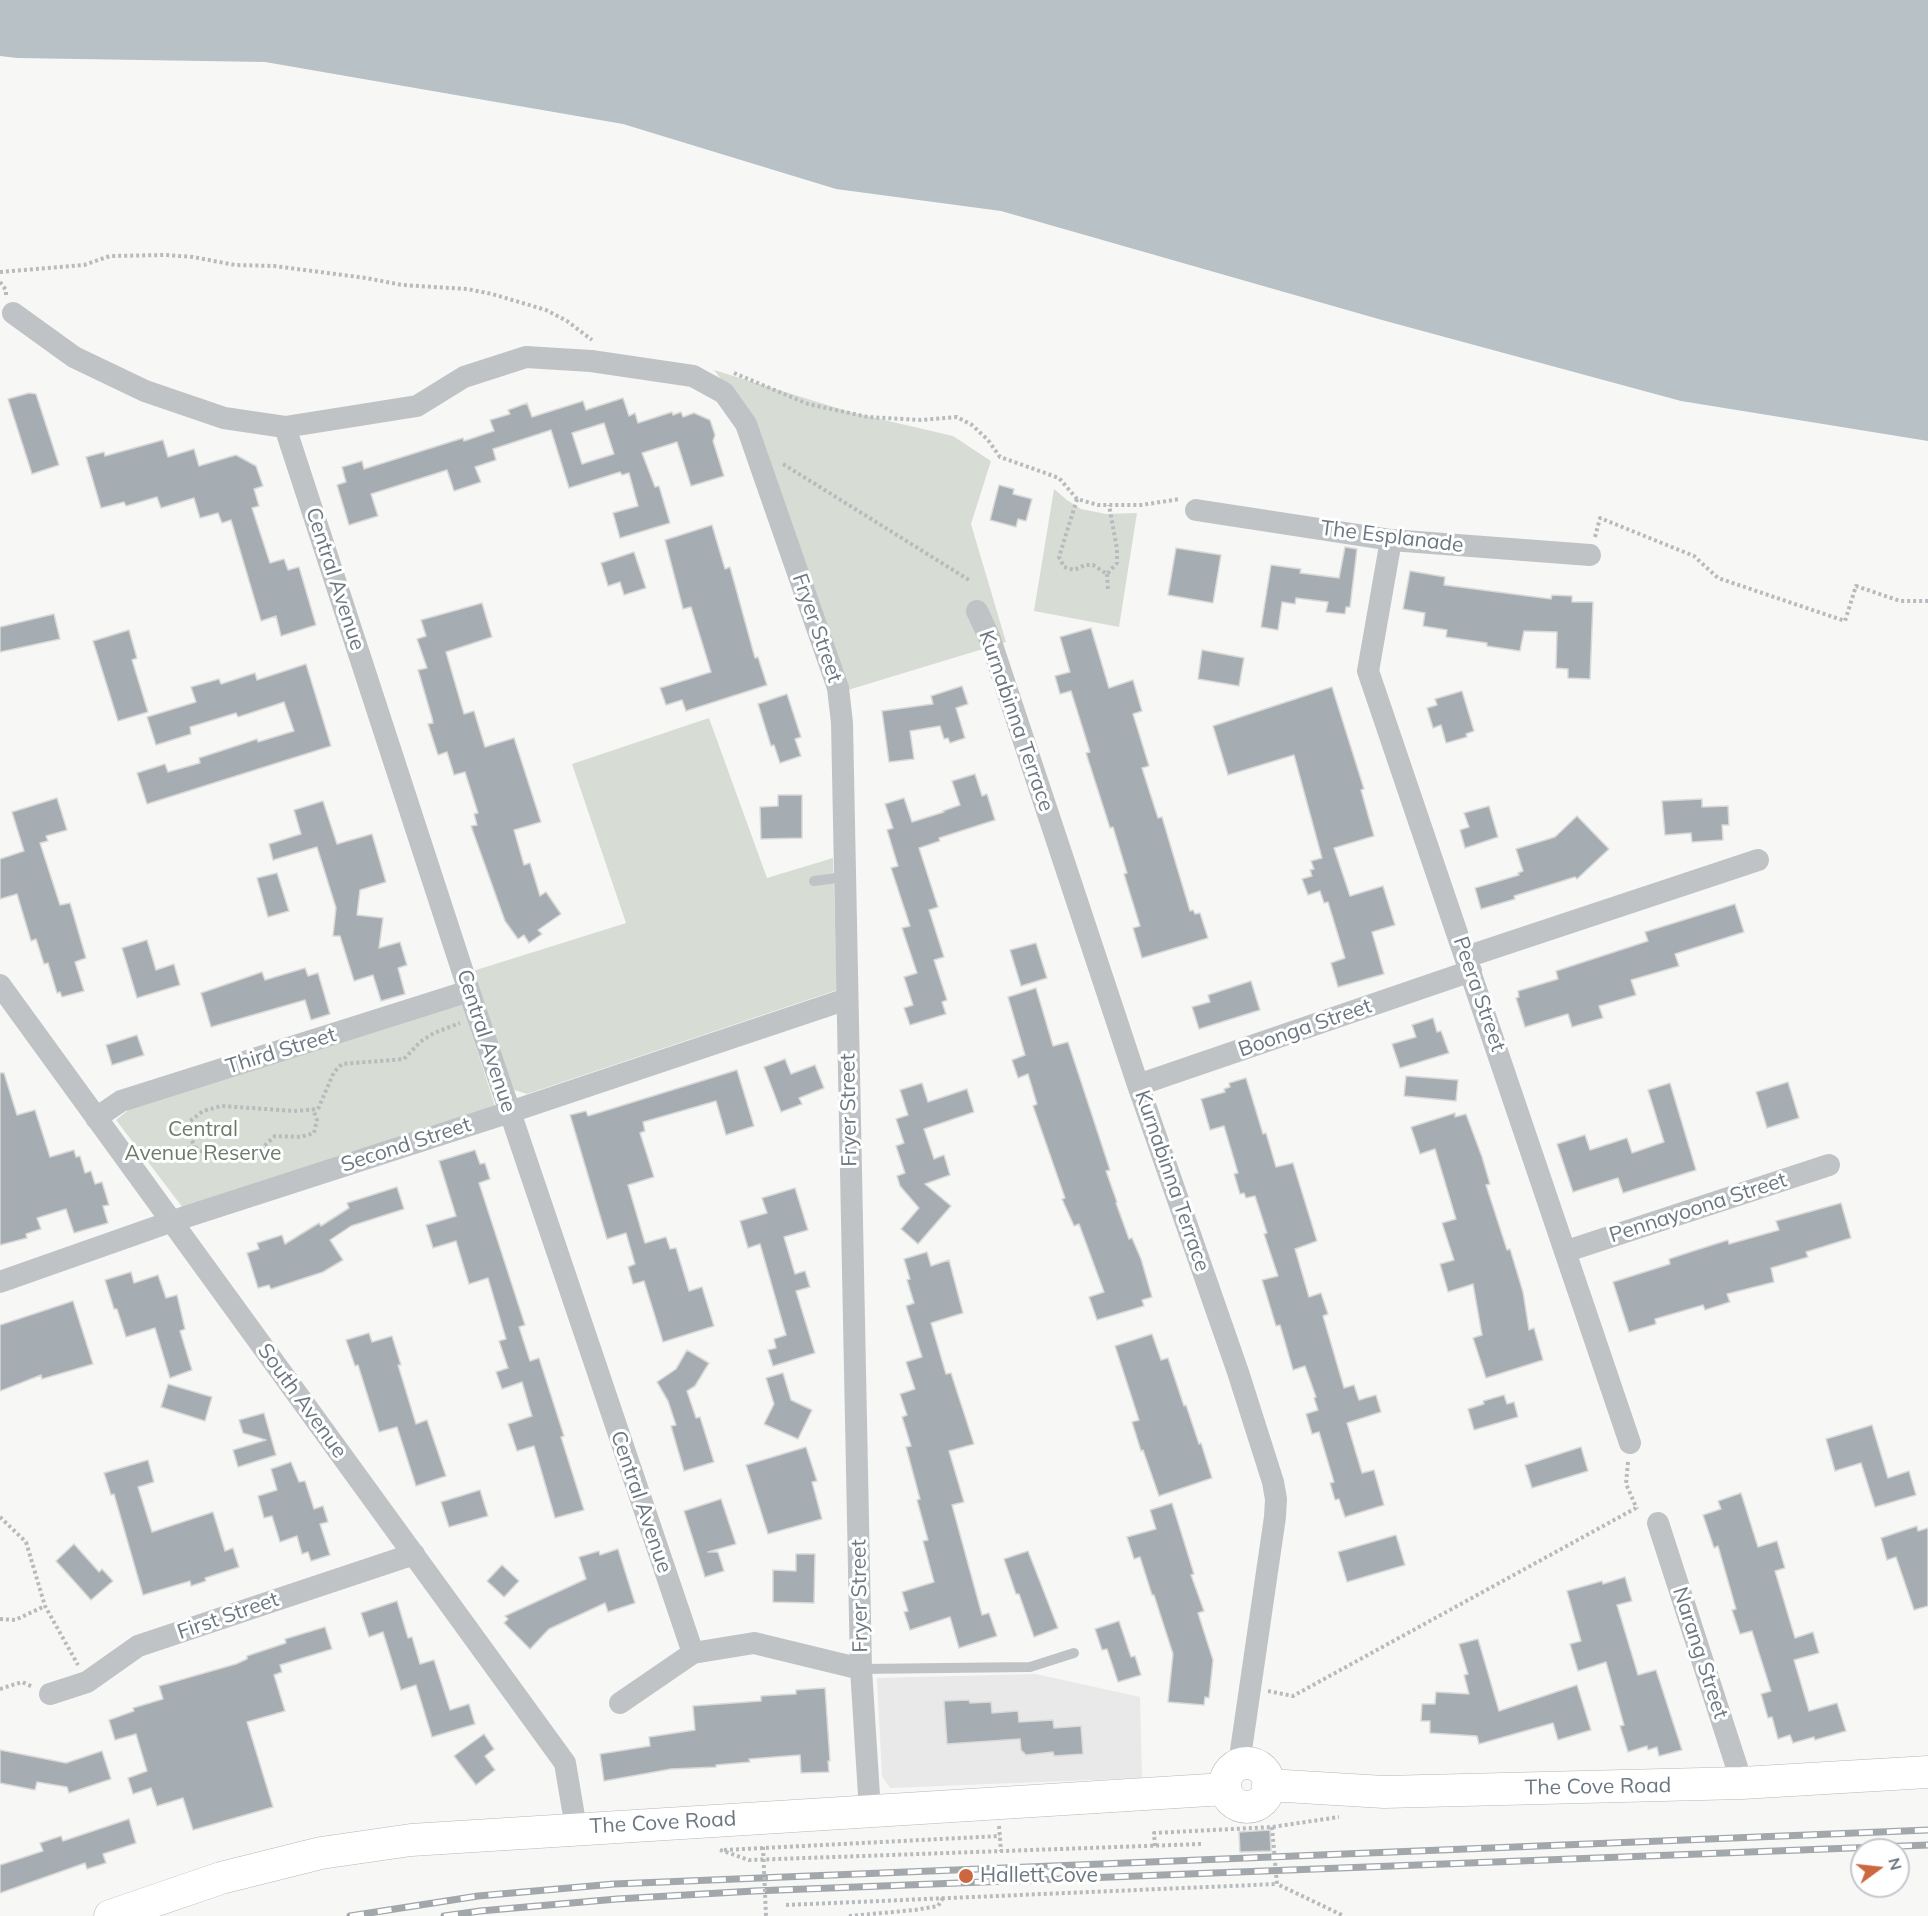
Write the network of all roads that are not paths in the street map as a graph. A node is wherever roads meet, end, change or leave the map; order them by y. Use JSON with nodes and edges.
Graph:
{"nodes":[{"id":1,"x":13,"y":313,"type":"dead end"},
{"id":2,"x":285,"y":427,"type":"junction"},
{"id":3,"x":1196,"y":510,"type":"dead end"},
{"id":4,"x":1391,"y":540,"type":"junction"},
{"id":5,"x":1591,"y":550,"type":"road end"},
{"id":6,"x":977,"y":611,"type":"dead end"},
{"id":7,"x":1758,"y":860,"type":"dead end"},
{"id":8,"x":844,"y":877,"type":"junction"},
{"id":9,"x":814,"y":881,"type":"dead end"},
{"id":10,"x":1468,"y":964,"type":"junction"},
{"id":11,"x":0,"y":985,"type":"edge"},
{"id":12,"x":469,"y":991,"type":"junction"},
{"id":13,"x":847,"y":999,"type":"junction"},
{"id":14,"x":1138,"y":1085,"type":"junction"},
{"id":15,"x":510,"y":1112,"type":"junction"},
{"id":16,"x":96,"y":1118,"type":"junction"},
{"id":17,"x":1829,"y":1165,"type":"dead end"},
{"id":18,"x":172,"y":1221,"type":"junction"},
{"id":19,"x":1567,"y":1251,"type":"junction"},
{"id":20,"x":0,"y":1282,"type":"edge"},
{"id":21,"x":1630,"y":1443,"type":"road end"},
{"id":22,"x":1659,"y":1526,"type":"road end"},
{"id":23,"x":414,"y":1554,"type":"junction"},
{"id":24,"x":693,"y":1653,"type":"junction"},
{"id":25,"x":1074,"y":1653,"type":"dead end"},
{"id":26,"x":861,"y":1669,"type":"junction"},
{"id":27,"x":50,"y":1694,"type":"road end"},
{"id":28,"x":620,"y":1702,"type":"dead end"},
{"id":29,"x":1928,"y":1772,"type":"edge"},
{"id":30,"x":1232,"y":1777,"type":"junction"},
{"id":31,"x":1742,"y":1784,"type":"junction"},
{"id":32,"x":870,"y":1811,"type":"junction"},
{"id":33,"x":576,"y":1828,"type":"junction"},
{"id":34,"x":110,"y":1916,"type":"edge"}],
"edges":[{"from":1,"to":2,"type":"street","name":"Fryer Street"},
{"from":2,"to":8,"type":"street","name":"Fryer Street"},
{"from":2,"to":12,"type":"street","name":"Central Avenue"},
{"from":3,"to":4,"type":"street","name":"The Esplanade"},
{"from":4,"to":5,"type":"street","name":"The Esplanade"},
{"from":4,"to":10,"type":"street","name":"Peera Street"},
{"from":6,"to":14,"type":"street","name":"Kurnabinna Terrace"},
{"from":7,"to":10,"type":"street","name":"Boonga Street"},
{"from":8,"to":9,"type":"lane"},
{"from":8,"to":13,"type":"street","name":"Fryer Street"},
{"from":10,"to":14,"type":"street","name":"Boonga Street"},
{"from":10,"to":19,"type":"street","name":"Peera Street"},
{"from":11,"to":16,"type":"street","name":"South Avenue"},
{"from":12,"to":15,"type":"street","name":"Central Avenue"},
{"from":12,"to":16,"type":"street","name":"Third Street"},
{"from":13,"to":15,"type":"street","name":"Second Street"},
{"from":13,"to":26,"type":"street","name":"Fryer Street"},
{"from":14,"to":30,"type":"street","name":"Kurnabinna Terrace"},
{"from":15,"to":18,"type":"street","name":"Second Street"},
{"from":15,"to":24,"type":"street","name":"Central Avenue"},
{"from":16,"to":18,"type":"street","name":"South Avenue"},
{"from":17,"to":19,"type":"street","name":"Pennayoona Street"},
{"from":18,"to":20,"type":"street","name":"Second Street"},
{"from":18,"to":23,"type":"street","name":"South Avenue"},
{"from":19,"to":21,"type":"street","name":"Peera Street"},
{"from":22,"to":31,"type":"street","name":"Narang Street"},
{"from":23,"to":27,"type":"street","name":"First Street"},
{"from":23,"to":33,"type":"street","name":"South Avenue"},
{"from":24,"to":26,"type":"street"},
{"from":24,"to":28,"type":"street"},
{"from":25,"to":26,"type":"lane"},
{"from":26,"to":32,"type":"street","name":"Fryer Street"},
{"from":29,"to":31,"type":"street","name":"The Cove Road"},
{"from":30,"to":31,"type":"street","name":"The Cove Road"},
{"from":30,"to":32,"type":"street","name":"The Cove Road"},
{"from":32,"to":33,"type":"street","name":"The Cove Road"},
{"from":33,"to":34,"type":"street","name":"The Cove Road"}]}
